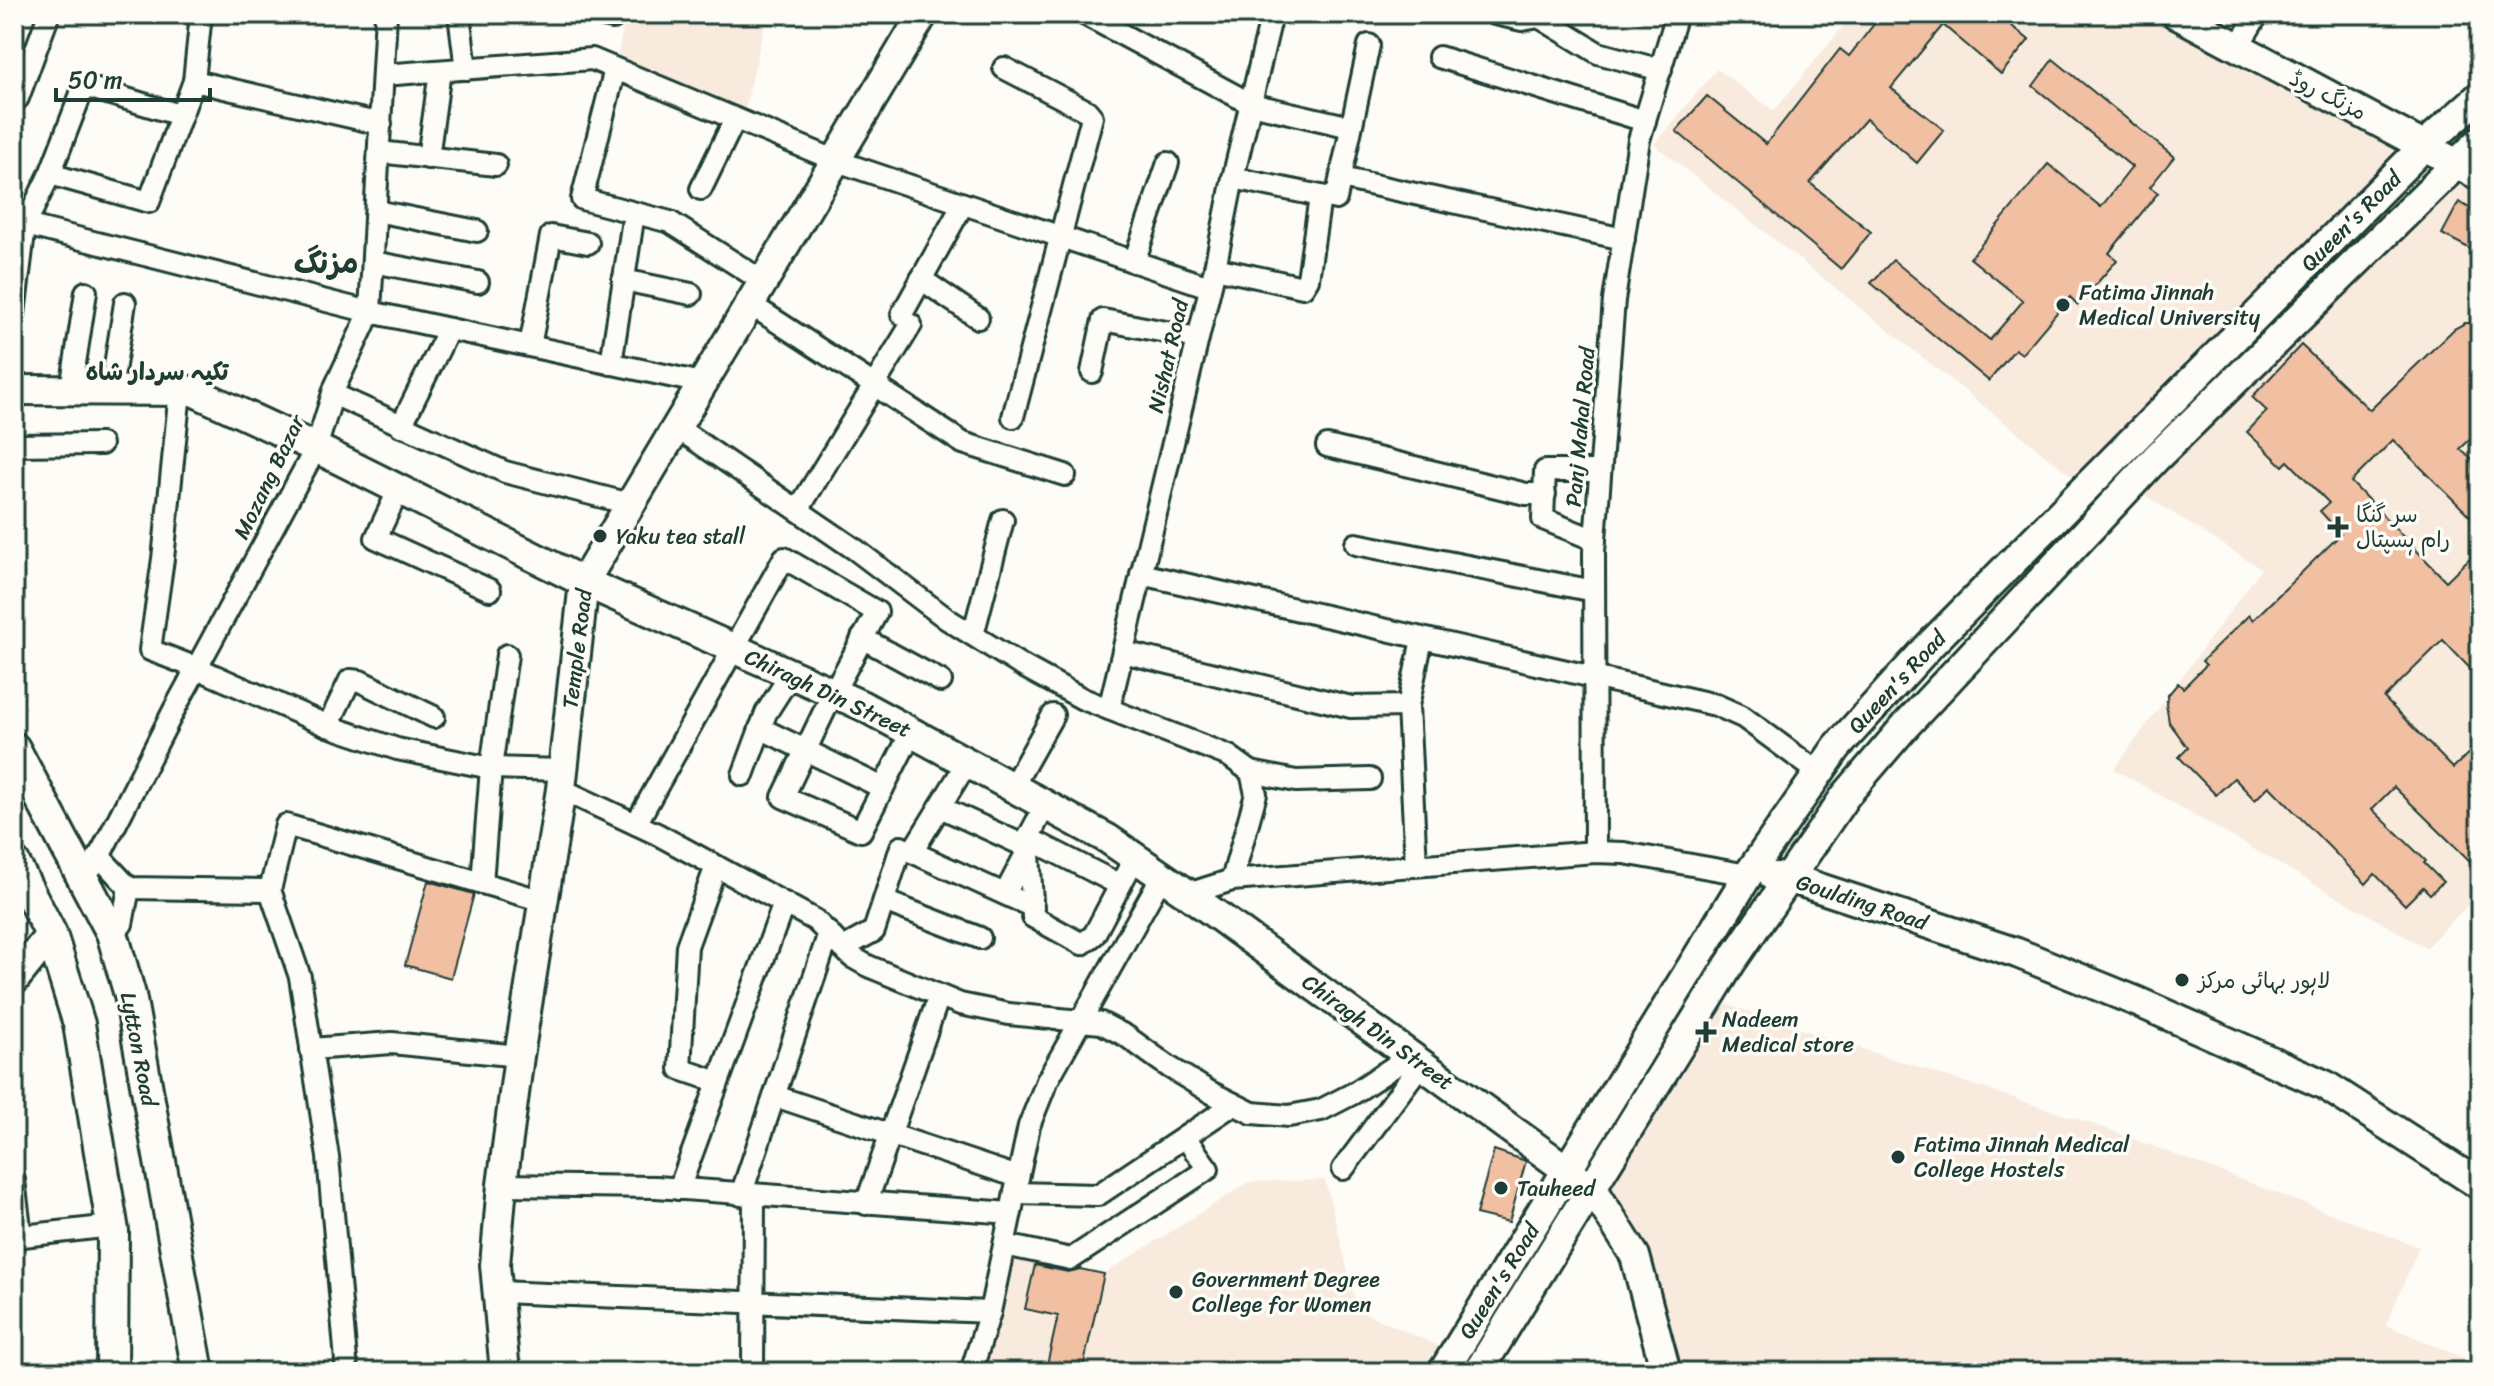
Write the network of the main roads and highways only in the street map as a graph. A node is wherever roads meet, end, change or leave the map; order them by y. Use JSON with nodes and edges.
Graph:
{"nodes":[{"id":1,"x":14,"y":748,"type":"edge"},
{"id":2,"x":14,"y":863,"type":"edge"},
{"id":3,"x":172,"y":1220,"type":"junction"},
{"id":4,"x":112,"y":1229,"type":"junction"},
{"id":5,"x":112,"y":1372,"type":"edge"},
{"id":6,"x":129,"y":1372,"type":"edge"},
{"id":7,"x":181,"y":1372,"type":"edge"},
{"id":8,"x":198,"y":1372,"type":"edge"}],
"edges":[{"from":1,"to":3,"type":"main road","name":"Lytton Road"},
{"from":2,"to":4,"type":"main road"},
{"from":3,"to":7,"type":"main road"},
{"from":3,"to":8,"type":"main road","name":"Lytton Road"},
{"from":4,"to":5,"type":"main road"},
{"from":4,"to":6,"type":"main road"}]}
